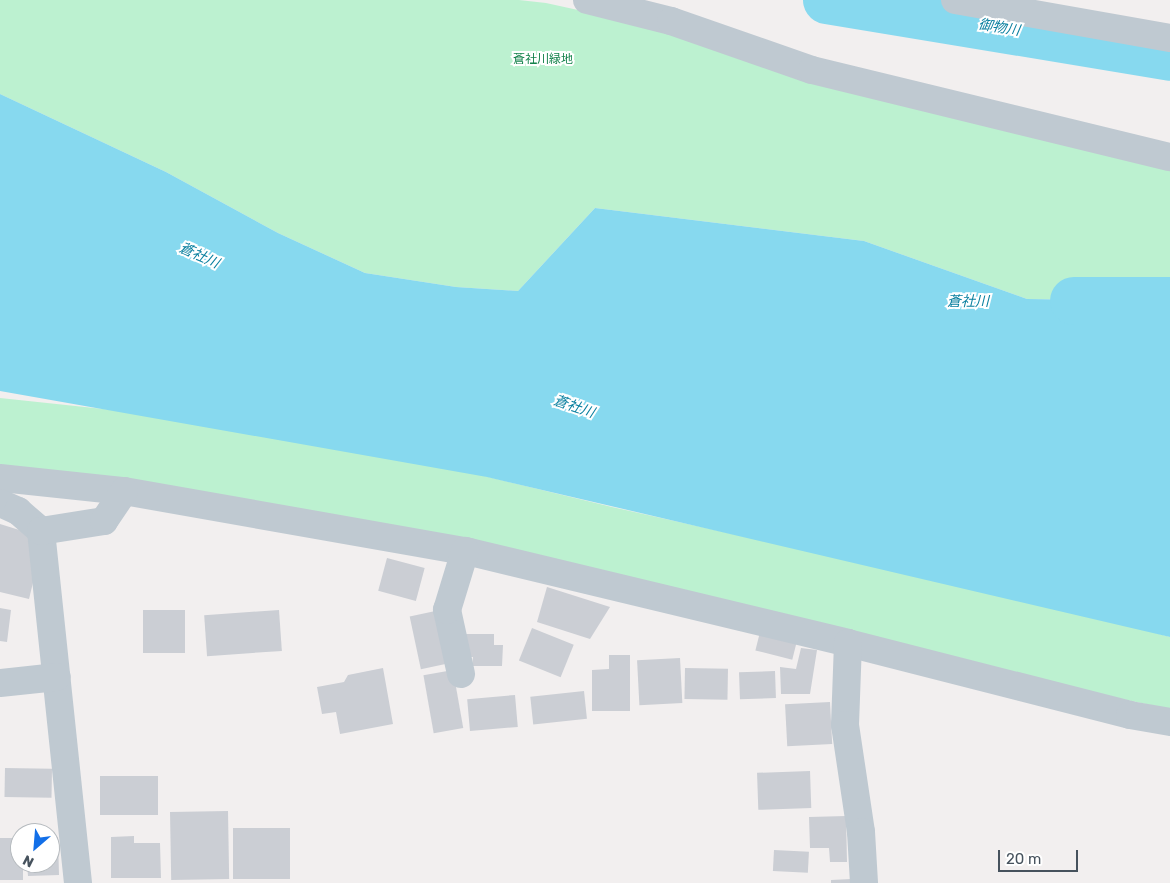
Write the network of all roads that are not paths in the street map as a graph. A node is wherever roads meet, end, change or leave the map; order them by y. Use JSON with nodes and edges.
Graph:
{"nodes":[{"id":1,"x":587,"y":0,"type":"edge"},
{"id":2,"x":961,"y":1,"type":"edge"},
{"id":3,"x":1170,"y":38,"type":"edge"},
{"id":4,"x":1170,"y":158,"type":"edge"},
{"id":5,"x":0,"y":478,"type":"edge"},
{"id":6,"x":124,"y":491,"type":"junction"},
{"id":7,"x":0,"y":503,"type":"edge"},
{"id":8,"x":42,"y":531,"type":"junction"},
{"id":9,"x":465,"y":551,"type":"junction"},
{"id":10,"x":848,"y":643,"type":"junction"},
{"id":11,"x":461,"y":674,"type":"dead end"},
{"id":12,"x":57,"y":677,"type":"junction"},
{"id":13,"x":0,"y":684,"type":"edge"},
{"id":14,"x":1170,"y":722,"type":"edge"},
{"id":15,"x":78,"y":883,"type":"edge"},
{"id":16,"x":864,"y":883,"type":"edge"}],
"edges":[{"from":1,"to":4,"type":"street"},
{"from":2,"to":3,"type":"street"},
{"from":5,"to":6,"type":"street"},
{"from":6,"to":8,"type":"street"},
{"from":6,"to":9,"type":"street"},
{"from":7,"to":8,"type":"street"},
{"from":8,"to":12,"type":"street"},
{"from":9,"to":10,"type":"street"},
{"from":9,"to":11,"type":"street"},
{"from":10,"to":14,"type":"street"},
{"from":10,"to":16,"type":"street"},
{"from":12,"to":13,"type":"street"},
{"from":12,"to":15,"type":"street"}]}
